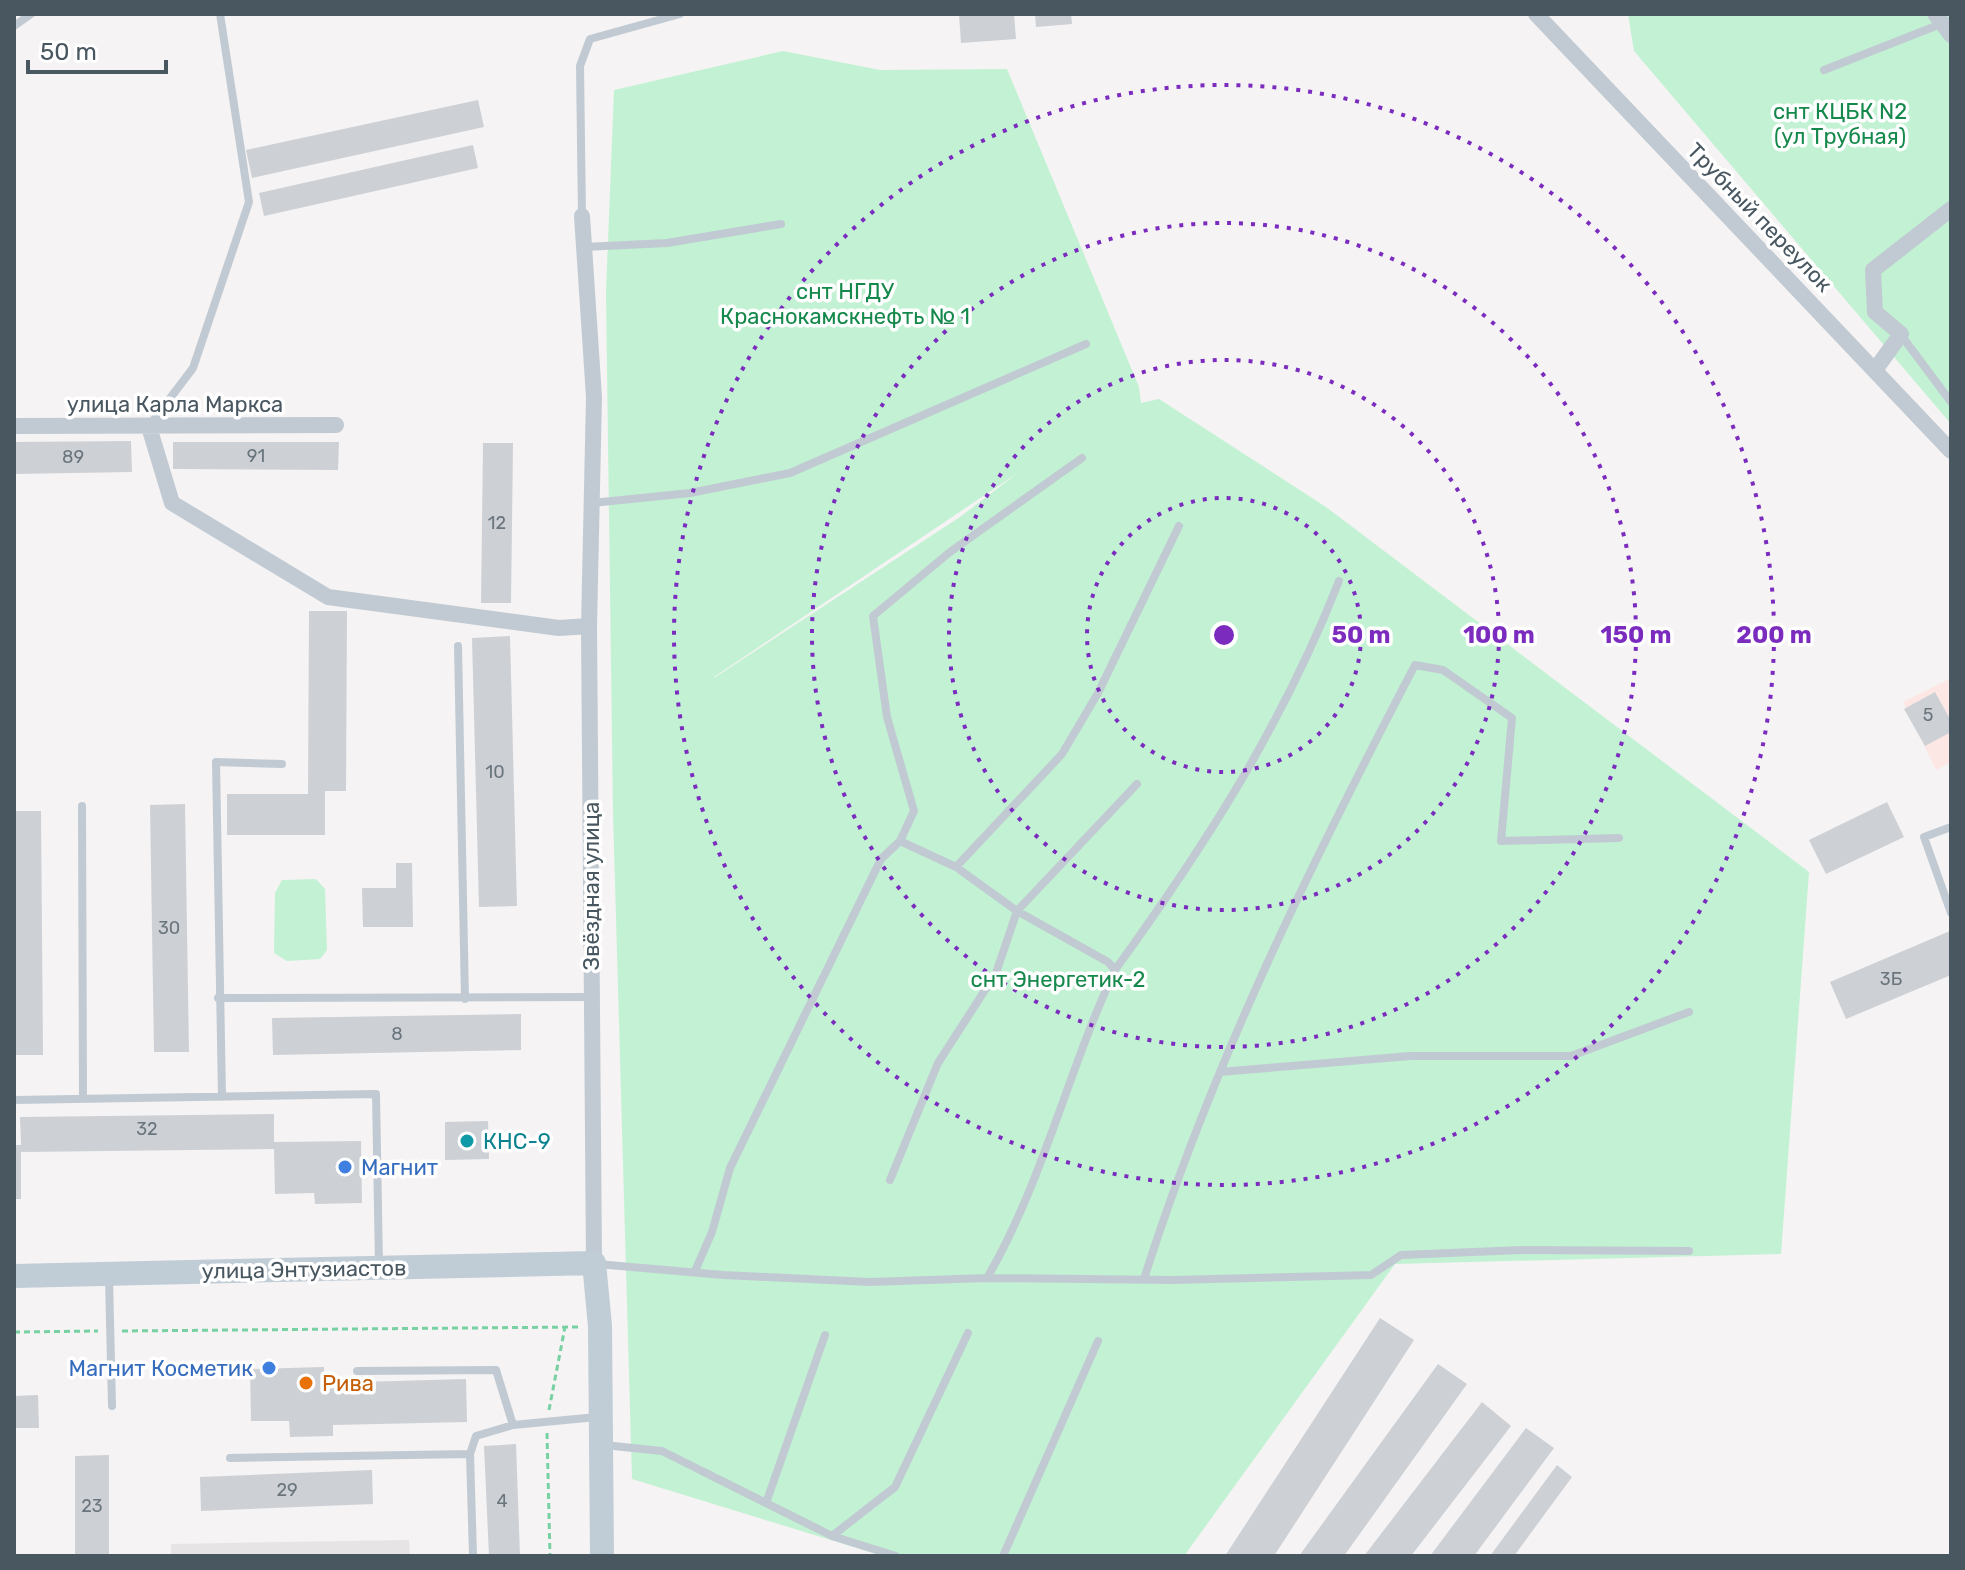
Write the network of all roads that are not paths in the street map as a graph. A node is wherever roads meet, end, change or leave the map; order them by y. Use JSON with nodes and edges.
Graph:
{"nodes":[{"id":1,"x":31,"y":14,"type":"edge"},
{"id":2,"x":220,"y":14,"type":"edge"},
{"id":3,"x":680,"y":14,"type":"edge"},
{"id":4,"x":1536,"y":14,"type":"edge"},
{"id":5,"x":1945,"y":24,"type":"edge"},
{"id":6,"x":14,"y":26,"type":"edge"},
{"id":7,"x":1824,"y":70,"type":"dead end"},
{"id":8,"x":1951,"y":209,"type":"edge"},
{"id":9,"x":582,"y":216,"type":"joint"},
{"id":10,"x":781,"y":224,"type":"dead end"},
{"id":11,"x":584,"y":247,"type":"junction"},
{"id":12,"x":1901,"y":334,"type":"junction"},
{"id":13,"x":1086,"y":344,"type":"dead end"},
{"id":14,"x":1875,"y":370,"type":"junction"},
{"id":15,"x":1948,"y":391,"type":"edge"},
{"id":16,"x":1951,"y":402,"type":"edge"},
{"id":17,"x":336,"y":425,"type":"dead end"},
{"id":18,"x":14,"y":426,"type":"edge"},
{"id":19,"x":149,"y":427,"type":"junction"},
{"id":20,"x":1951,"y":451,"type":"edge"},
{"id":21,"x":1082,"y":458,"type":"dead end"},
{"id":22,"x":592,"y":503,"type":"junction"},
{"id":23,"x":1179,"y":526,"type":"dead end"},
{"id":24,"x":1339,"y":581,"type":"dead end"},
{"id":25,"x":589,"y":626,"type":"junction"},
{"id":26,"x":458,"y":646,"type":"dead end"},
{"id":27,"x":282,"y":764,"type":"dead end"},
{"id":28,"x":1137,"y":784,"type":"dead end"},
{"id":29,"x":82,"y":806,"type":"dead end"},
{"id":30,"x":1951,"y":827,"type":"edge"},
{"id":31,"x":1619,"y":838,"type":"dead end"},
{"id":32,"x":900,"y":841,"type":"junction"},
{"id":33,"x":956,"y":867,"type":"junction"},
{"id":34,"x":1017,"y":911,"type":"junction"},
{"id":35,"x":1951,"y":913,"type":"edge"},
{"id":36,"x":1115,"y":970,"type":"junction"},
{"id":37,"x":591,"y":997,"type":"junction"},
{"id":38,"x":218,"y":998,"type":"junction"},
{"id":39,"x":465,"y":999,"type":"junction"},
{"id":40,"x":1689,"y":1012,"type":"dead end"},
{"id":41,"x":1220,"y":1072,"type":"junction"},
{"id":42,"x":222,"y":1097,"type":"junction"},
{"id":43,"x":83,"y":1098,"type":"junction"},
{"id":44,"x":14,"y":1100,"type":"edge"},
{"id":45,"x":890,"y":1180,"type":"dead end"},
{"id":46,"x":1689,"y":1251,"type":"dead end"},
{"id":47,"x":594,"y":1263,"type":"junction"},
{"id":48,"x":379,"y":1269,"type":"junction"},
{"id":49,"x":695,"y":1271,"type":"junction"},
{"id":50,"x":108,"y":1272,"type":"junction"},
{"id":51,"x":14,"y":1276,"type":"edge"},
{"id":52,"x":987,"y":1278,"type":"junction"},
{"id":53,"x":1144,"y":1279,"type":"junction"},
{"id":54,"x":968,"y":1333,"type":"dead end"},
{"id":55,"x":825,"y":1335,"type":"dead end"},
{"id":56,"x":1098,"y":1341,"type":"dead end"},
{"id":57,"x":357,"y":1371,"type":"dead end"},
{"id":58,"x":112,"y":1406,"type":"dead end"},
{"id":59,"x":602,"y":1417,"type":"junction"},
{"id":60,"x":513,"y":1425,"type":"junction"},
{"id":61,"x":602,"y":1444,"type":"junction"},
{"id":62,"x":470,"y":1454,"type":"junction"},
{"id":63,"x":230,"y":1458,"type":"dead end"},
{"id":64,"x":766,"y":1503,"type":"junction"},
{"id":65,"x":832,"y":1536,"type":"junction"},
{"id":66,"x":473,"y":1556,"type":"edge"},
{"id":67,"x":602,"y":1556,"type":"edge"},
{"id":68,"x":896,"y":1556,"type":"edge"},
{"id":69,"x":1003,"y":1556,"type":"edge"}],
"edges":[{"from":1,"to":6,"type":"lane"},
{"from":2,"to":19,"type":"lane"},
{"from":3,"to":9,"type":"lane"},
{"from":4,"to":14,"type":"street","name":"Трубный переулок"},
{"from":5,"to":7,"type":"lane"},
{"from":8,"to":12,"type":"street"},
{"from":9,"to":11,"type":"street","name":"Звёздная улица"},
{"from":10,"to":11,"type":"lane"},
{"from":11,"to":22,"type":"street","name":"Звёздная улица"},
{"from":12,"to":14,"type":"street"},
{"from":12,"to":15,"type":"lane"},
{"from":13,"to":22,"type":"lane"},
{"from":14,"to":20,"type":"street","name":"Трубный переулок"},
{"from":15,"to":16,"type":"lane"},
{"from":17,"to":19,"type":"street","name":"улица Карла Маркса"},
{"from":18,"to":19,"type":"street","name":"улица Карла Маркса"},
{"from":19,"to":25,"type":"street"},
{"from":21,"to":32,"type":"lane"},
{"from":22,"to":25,"type":"street","name":"Звёздная улица"},
{"from":23,"to":33,"type":"lane"},
{"from":24,"to":36,"type":"lane"},
{"from":25,"to":37,"type":"street","name":"Звёздная улица"},
{"from":26,"to":39,"type":"lane"},
{"from":27,"to":38,"type":"lane"},
{"from":28,"to":34,"type":"lane"},
{"from":29,"to":43,"type":"lane"},
{"from":30,"to":35,"type":"lane"},
{"from":31,"to":41,"type":"lane"},
{"from":32,"to":33,"type":"lane"},
{"from":32,"to":49,"type":"lane"},
{"from":33,"to":34,"type":"lane"},
{"from":34,"to":36,"type":"lane"},
{"from":34,"to":45,"type":"lane"},
{"from":36,"to":52,"type":"lane"},
{"from":37,"to":39,"type":"lane"},
{"from":37,"to":47,"type":"street","name":"Звёздная улица"},
{"from":38,"to":39,"type":"lane"},
{"from":38,"to":42,"type":"lane"},
{"from":40,"to":41,"type":"lane"},
{"from":41,"to":53,"type":"lane"},
{"from":42,"to":43,"type":"lane"},
{"from":42,"to":48,"type":"lane"},
{"from":43,"to":44,"type":"lane"},
{"from":46,"to":53,"type":"lane"},
{"from":47,"to":48,"type":"street","name":"улица Энтузиастов"},
{"from":47,"to":49,"type":"lane"},
{"from":47,"to":59,"type":"street","name":"Звёздная улица"},
{"from":48,"to":50,"type":"street","name":"улица Энтузиастов"},
{"from":49,"to":52,"type":"lane"},
{"from":50,"to":51,"type":"street","name":"улица Энтузиастов"},
{"from":50,"to":58,"type":"lane"},
{"from":52,"to":53,"type":"lane"},
{"from":54,"to":65,"type":"lane"},
{"from":55,"to":64,"type":"lane"},
{"from":56,"to":69,"type":"lane"},
{"from":57,"to":60,"type":"lane"},
{"from":59,"to":60,"type":"lane"},
{"from":59,"to":61,"type":"street","name":"Звёздная улица"},
{"from":60,"to":62,"type":"lane"},
{"from":61,"to":64,"type":"lane"},
{"from":61,"to":67,"type":"street","name":"Звёздная улица"},
{"from":62,"to":63,"type":"lane"},
{"from":62,"to":66,"type":"lane"},
{"from":64,"to":65,"type":"lane"},
{"from":65,"to":68,"type":"lane"}]}
